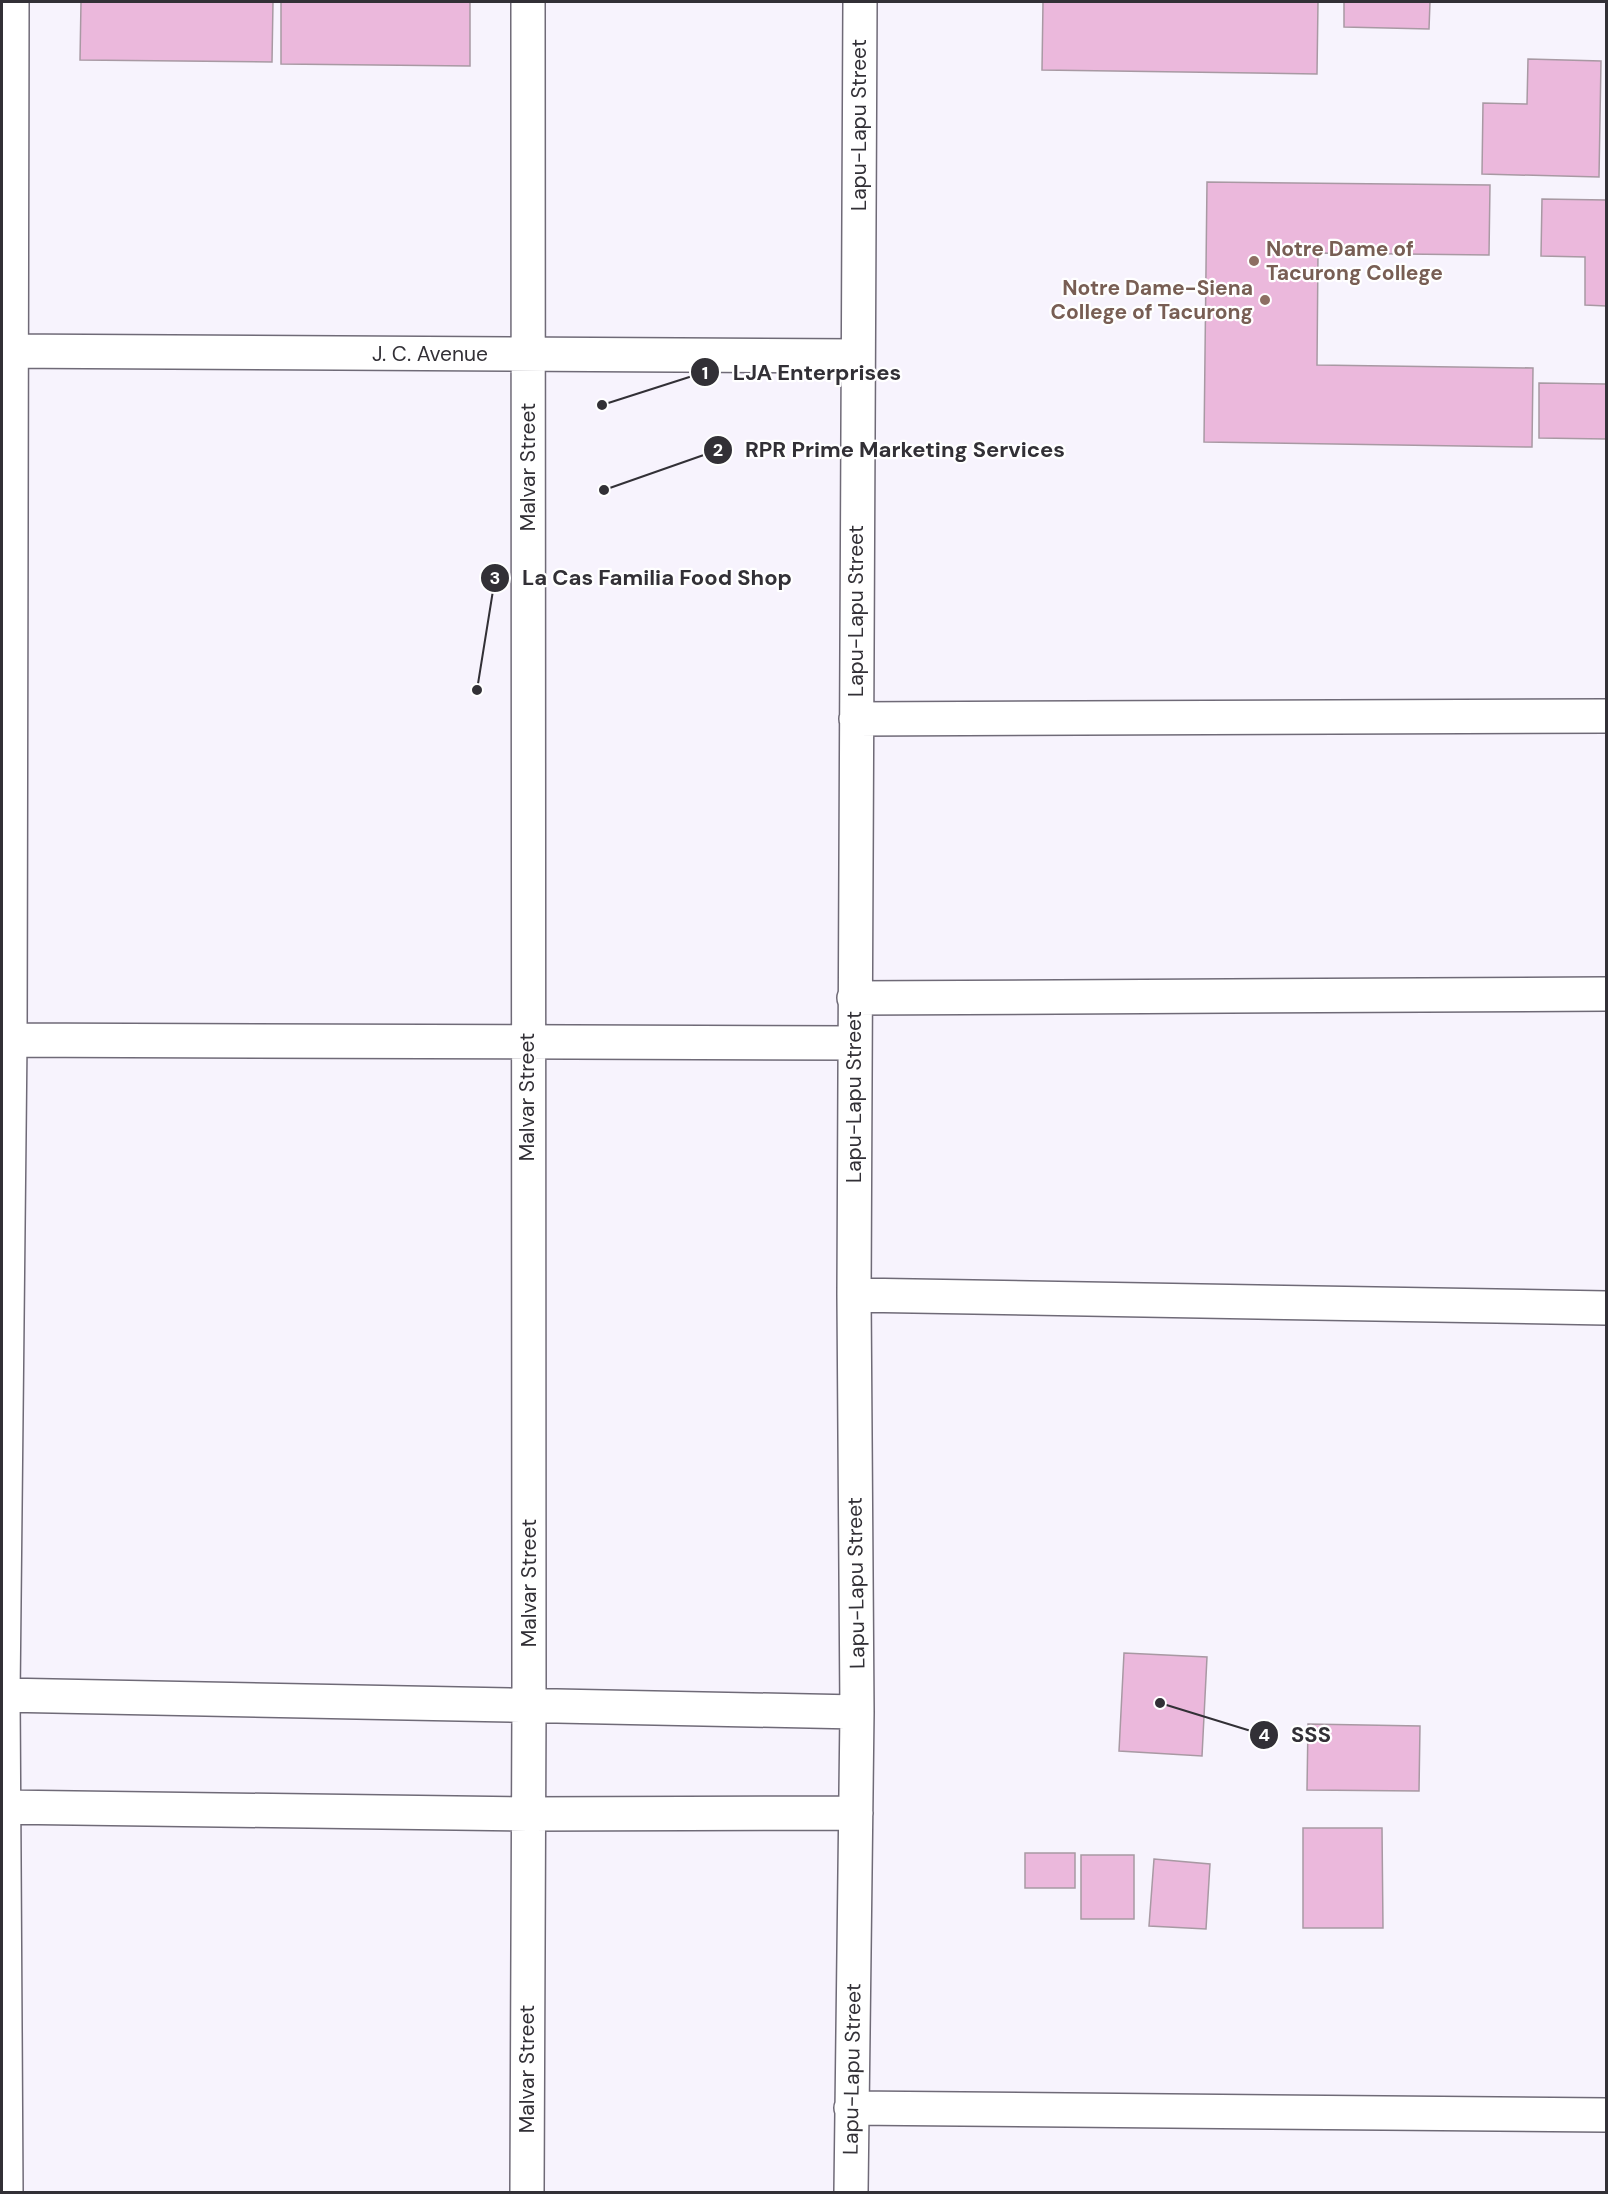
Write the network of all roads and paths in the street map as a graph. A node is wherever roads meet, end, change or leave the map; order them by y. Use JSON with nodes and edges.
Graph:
{"nodes":[{"id":1,"x":12,"y":2,"type":"edge"},
{"id":2,"x":528,"y":2,"type":"edge"},
{"id":3,"x":860,"y":2,"type":"edge"},
{"id":4,"x":7,"y":351,"type":"edge"},
{"id":5,"x":528,"y":354,"type":"junction"},
{"id":6,"x":858,"y":356,"type":"junction"},
{"id":7,"x":1606,"y":716,"type":"edge"},
{"id":8,"x":856,"y":719,"type":"junction"},
{"id":9,"x":1606,"y":994,"type":"edge"},
{"id":10,"x":854,"y":998,"type":"junction"},
{"id":11,"x":6,"y":1040,"type":"edge"},
{"id":12,"x":527,"y":1042,"type":"junction"},
{"id":13,"x":855,"y":1042,"type":"junction"},
{"id":14,"x":854,"y":1295,"type":"junction"},
{"id":15,"x":1606,"y":1308,"type":"edge"},
{"id":16,"x":2,"y":1695,"type":"edge"},
{"id":17,"x":529,"y":1706,"type":"junction"},
{"id":18,"x":858,"y":1712,"type":"junction"},
{"id":19,"x":2,"y":1807,"type":"edge"},
{"id":20,"x":856,"y":1813,"type":"junction"},
{"id":21,"x":528,"y":1814,"type":"junction"},
{"id":22,"x":851,"y":2108,"type":"junction"},
{"id":23,"x":1606,"y":2115,"type":"edge"},
{"id":24,"x":6,"y":2193,"type":"edge"},
{"id":25,"x":527,"y":2193,"type":"edge"},
{"id":26,"x":851,"y":2193,"type":"edge"}],
"edges":[{"from":1,"to":4,"type":"street"},
{"from":2,"to":5,"type":"street","name":"Malvar Street"},
{"from":3,"to":6,"type":"street","name":"Lapu-Lapu Street"},
{"from":4,"to":5,"type":"street","name":"J. C. Avenue"},
{"from":4,"to":11,"type":"street"},
{"from":5,"to":6,"type":"street","name":"J. C. Avenue"},
{"from":5,"to":12,"type":"street","name":"Malvar Street"},
{"from":6,"to":8,"type":"street","name":"Lapu-Lapu Street"},
{"from":7,"to":8,"type":"street"},
{"from":8,"to":10,"type":"street","name":"Lapu-Lapu Street"},
{"from":9,"to":10,"type":"street"},
{"from":10,"to":13,"type":"street","name":"Lapu-Lapu Street"},
{"from":11,"to":12,"type":"street"},
{"from":11,"to":16,"type":"street"},
{"from":12,"to":13,"type":"street"},
{"from":12,"to":17,"type":"street","name":"Malvar Street"},
{"from":13,"to":14,"type":"street","name":"Lapu-Lapu Street"},
{"from":14,"to":15,"type":"street"},
{"from":14,"to":18,"type":"street","name":"Lapu-Lapu Street"},
{"from":16,"to":17,"type":"street"},
{"from":16,"to":19,"type":"street"},
{"from":17,"to":18,"type":"street"},
{"from":17,"to":21,"type":"street","name":"Malvar Street"},
{"from":18,"to":20,"type":"street","name":"Lapu-Lapu Street"},
{"from":19,"to":21,"type":"street"},
{"from":19,"to":24,"type":"street"},
{"from":20,"to":21,"type":"street"},
{"from":20,"to":22,"type":"street","name":"Lapu-Lapu Street"},
{"from":21,"to":25,"type":"street","name":"Malvar Street"},
{"from":22,"to":23,"type":"street"},
{"from":22,"to":26,"type":"street","name":"Lapu-Lapu Street"}]}
